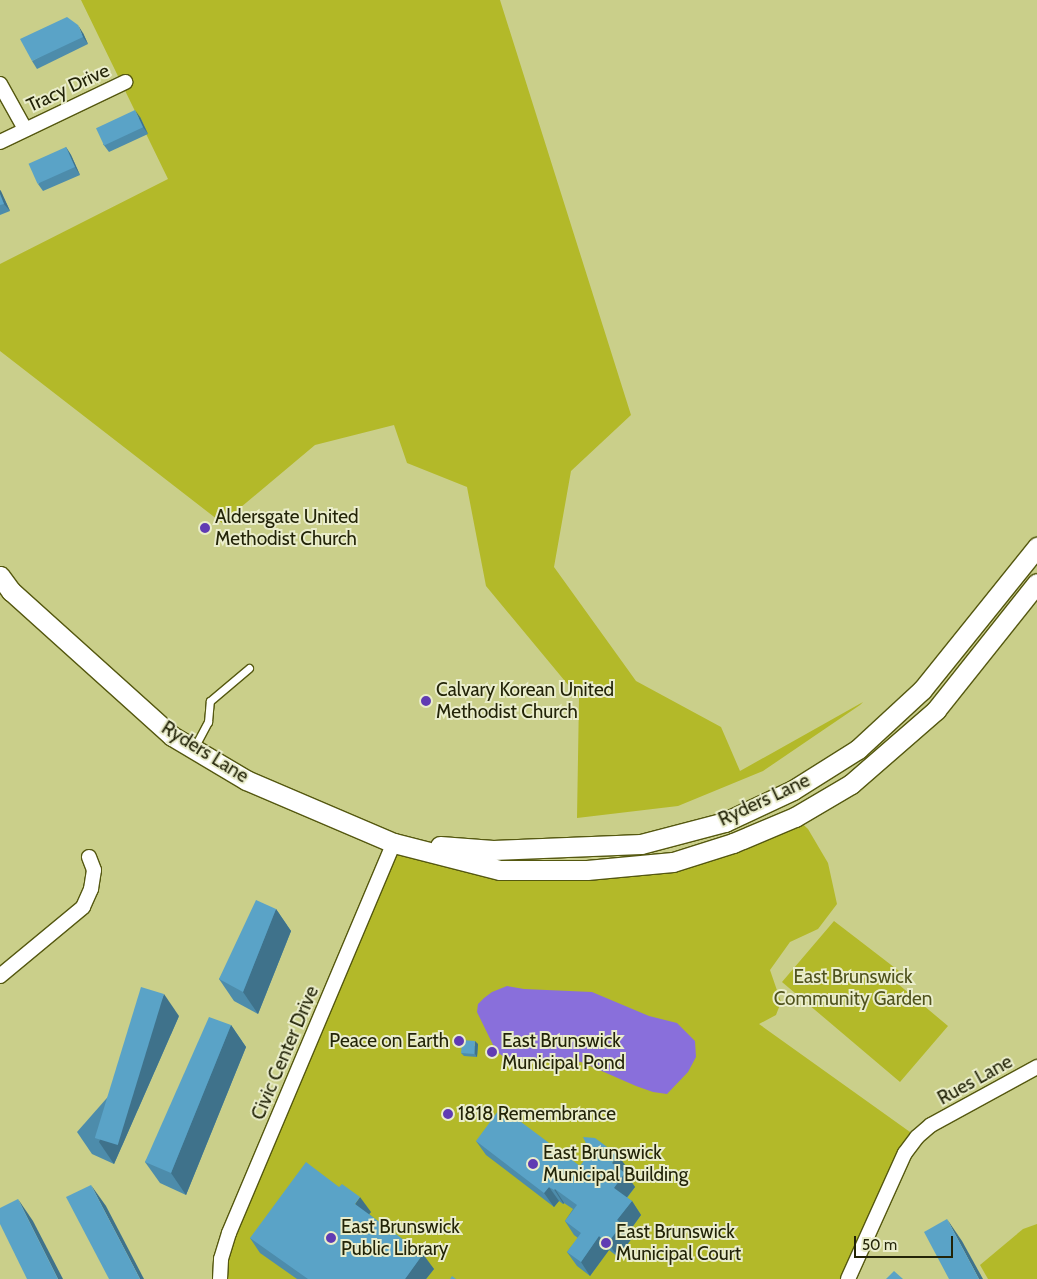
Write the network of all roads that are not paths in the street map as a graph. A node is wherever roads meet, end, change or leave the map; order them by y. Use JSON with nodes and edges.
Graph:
{"nodes":[{"id":1,"x":125,"y":82,"type":"dead end"},
{"id":2,"x":0,"y":84,"type":"edge"},
{"id":3,"x":25,"y":129,"type":"junction"},
{"id":4,"x":0,"y":142,"type":"edge"},
{"id":5,"x":1037,"y":547,"type":"edge"},
{"id":6,"x":1037,"y":583,"type":"edge"},
{"id":7,"x":4,"y":589,"type":"edge"},
{"id":8,"x":249,"y":668,"type":"dead end"},
{"id":9,"x":194,"y":749,"type":"junction"},
{"id":10,"x":394,"y":843,"type":"junction"},
{"id":11,"x":89,"y":857,"type":"dead end"},
{"id":12,"x":0,"y":976,"type":"edge"},
{"id":13,"x":1037,"y":1067,"type":"edge"},
{"id":14,"x":220,"y":1279,"type":"edge"},
{"id":15,"x":848,"y":1279,"type":"edge"}],
"edges":[{"from":1,"to":3,"type":"street","name":"Tracy Drive"},
{"from":2,"to":3,"type":"street"},
{"from":3,"to":4,"type":"street","name":"Tracy Drive"},
{"from":5,"to":10,"type":"main road","name":"Ryders Lane"},
{"from":6,"to":10,"type":"main road","name":"Ryders Lane"},
{"from":7,"to":9,"type":"main road","name":"Ryders Lane"},
{"from":8,"to":9,"type":"lane"},
{"from":9,"to":10,"type":"main road","name":"Ryders Lane"},
{"from":10,"to":14,"type":"street","name":"Civic Center Drive"},
{"from":11,"to":12,"type":"street"},
{"from":13,"to":15,"type":"street","name":"Rues Lane"}]}
